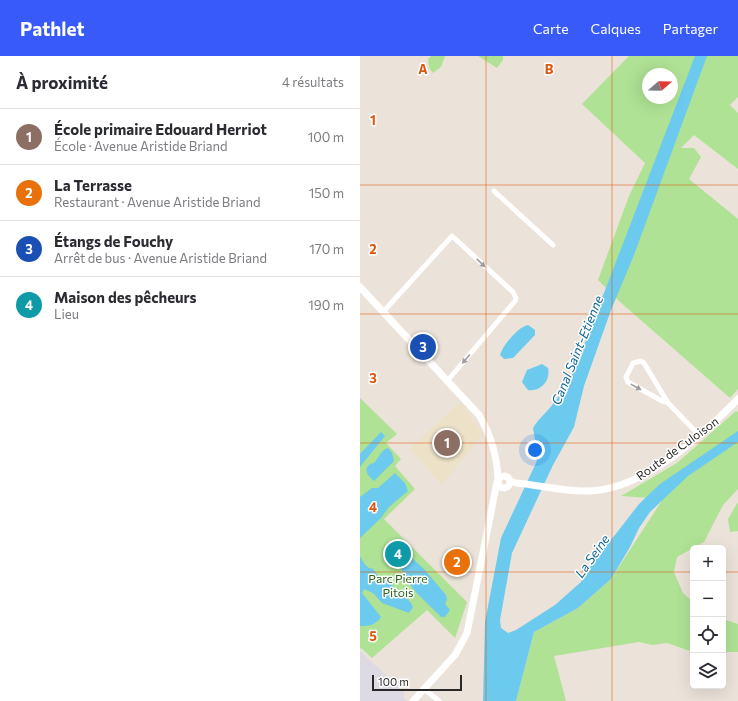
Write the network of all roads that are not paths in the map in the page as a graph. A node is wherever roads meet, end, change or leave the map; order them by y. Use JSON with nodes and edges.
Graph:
{"nodes":[{"id":1,"x":494,"y":191,"type":"dead end"},
{"id":2,"x":553,"y":245,"type":"dead end"},
{"id":3,"x":360,"y":287,"type":"edge"},
{"id":4,"x":383,"y":312,"type":"junction"},
{"id":5,"x":448,"y":380,"type":"junction"},
{"id":6,"x":738,"y":399,"type":"edge"},
{"id":7,"x":668,"y":403,"type":"junction"},
{"id":8,"x":699,"y":435,"type":"junction"},
{"id":9,"x":507,"y":482,"type":"junction"},
{"id":10,"x":494,"y":504,"type":"junction"},
{"id":11,"x":424,"y":689,"type":"junction"},
{"id":12,"x":413,"y":701,"type":"edge"},
{"id":13,"x":439,"y":701,"type":"edge"}],
"edges":[{"from":1,"to":2,"type":"street"},
{"from":3,"to":4,"type":"street"},
{"from":4,"to":5,"type":"street"},
{"from":4,"to":5,"type":"street","one_way":true},
{"from":5,"to":9,"type":"street"},
{"from":6,"to":8,"type":"street","name":"Route de Culoison"},
{"from":7,"to":7,"type":"street","one_way":true},
{"from":7,"to":8,"type":"street"},
{"from":8,"to":9,"type":"street","name":"Route de Culoison"},
{"from":9,"to":10,"type":"street"},
{"from":9,"to":10,"type":"street"},
{"from":10,"to":11,"type":"street"},
{"from":11,"to":12,"type":"street"},
{"from":11,"to":13,"type":"street"}]}
